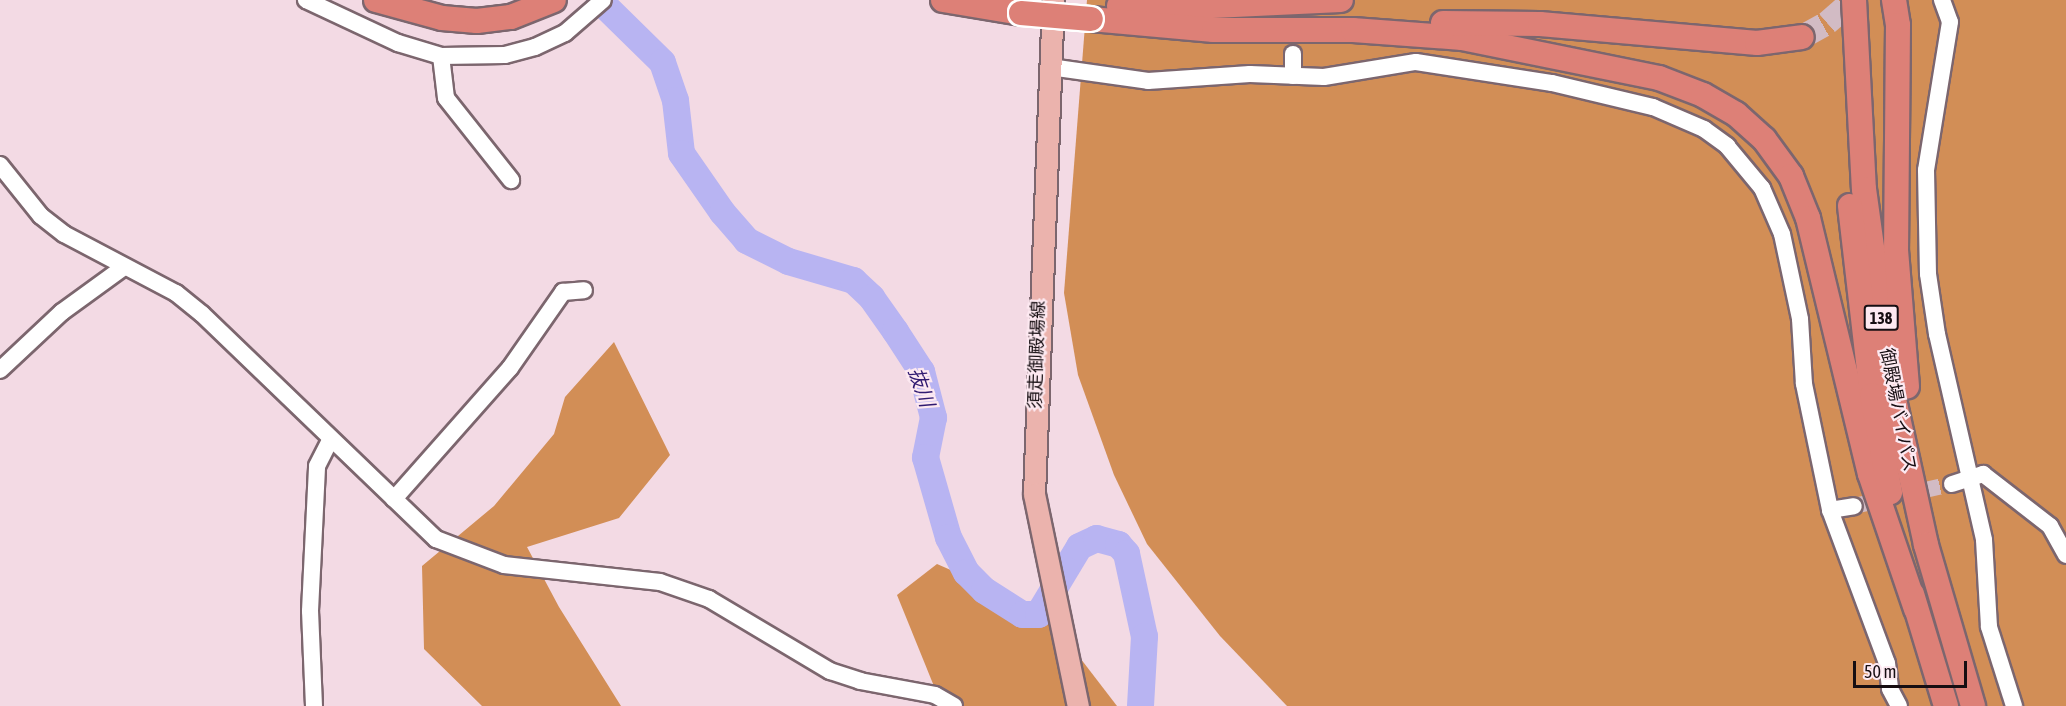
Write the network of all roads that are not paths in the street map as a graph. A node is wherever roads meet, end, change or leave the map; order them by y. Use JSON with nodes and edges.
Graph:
{"nodes":[{"id":1,"x":306,"y":0,"type":"edge"},
{"id":2,"x":376,"y":0,"type":"edge"},
{"id":3,"x":603,"y":0,"type":"edge"},
{"id":4,"x":943,"y":0,"type":"edge"},
{"id":5,"x":1053,"y":0,"type":"edge"},
{"id":6,"x":1341,"y":0,"type":"edge"},
{"id":7,"x":1840,"y":0,"type":"edge"},
{"id":8,"x":1854,"y":0,"type":"edge"},
{"id":9,"x":1894,"y":0,"type":"edge"},
{"id":10,"x":1942,"y":0,"type":"edge"},
{"id":11,"x":1316,"y":1,"type":"edge"},
{"id":12,"x":549,"y":3,"type":"edge"},
{"id":13,"x":1031,"y":6,"type":"edge"},
{"id":14,"x":1092,"y":12,"type":"junction"},
{"id":15,"x":1168,"y":26,"type":"junction"},
{"id":16,"x":1802,"y":37,"type":"tunnel mouth"},
{"id":17,"x":1293,"y":54,"type":"tunnel mouth"},
{"id":18,"x":441,"y":56,"type":"junction"},
{"id":19,"x":1050,"y":67,"type":"junction"},
{"id":20,"x":1293,"y":76,"type":"junction"},
{"id":21,"x":0,"y":165,"type":"edge"},
{"id":22,"x":511,"y":180,"type":"dead end"},
{"id":23,"x":124,"y":267,"type":"junction"},
{"id":24,"x":584,"y":290,"type":"dead end"},
{"id":25,"x":0,"y":370,"type":"edge"},
{"id":26,"x":330,"y":440,"type":"junction"},
{"id":27,"x":1969,"y":479,"type":"junction"},
{"id":28,"x":1952,"y":484,"type":"tunnel mouth"},
{"id":29,"x":394,"y":499,"type":"junction"},
{"id":30,"x":1854,"y":506,"type":"tunnel mouth"},
{"id":31,"x":1830,"y":510,"type":"junction"},
{"id":32,"x":2066,"y":555,"type":"edge"},
{"id":33,"x":1916,"y":609,"type":"junction"},
{"id":34,"x":1950,"y":630,"type":"junction"},
{"id":35,"x":314,"y":706,"type":"edge"},
{"id":36,"x":954,"y":706,"type":"edge"},
{"id":37,"x":1078,"y":706,"type":"edge"},
{"id":38,"x":1899,"y":706,"type":"edge"},
{"id":39,"x":1946,"y":706,"type":"edge"},
{"id":40,"x":1973,"y":706,"type":"edge"},
{"id":41,"x":2014,"y":706,"type":"edge"}],
"edges":[{"from":1,"to":18,"type":"street"},
{"from":2,"to":12,"type":"highway"},
{"from":3,"to":18,"type":"street"},
{"from":4,"to":13,"type":"highway"},
{"from":5,"to":19,"type":"main road","name":"須走御殿場線"},
{"from":6,"to":11,"type":"highway"},
{"from":7,"to":33,"type":"highway","name":"御殿場バイパス","number":"138"},
{"from":8,"to":34,"type":"highway","name":"御殿場バイパス","number":"138"},
{"from":9,"to":34,"type":"highway"},
{"from":10,"to":27,"type":"street"},
{"from":11,"to":14,"type":"highway"},
{"from":13,"to":14,"type":"highway","bridge":true},
{"from":14,"to":15,"type":"highway"},
{"from":15,"to":16,"type":"highway"},
{"from":15,"to":33,"type":"highway"},
{"from":17,"to":20,"type":"street"},
{"from":18,"to":22,"type":"street"},
{"from":19,"to":20,"type":"street"},
{"from":19,"to":37,"type":"main road","name":"須走御殿場線"},
{"from":20,"to":31,"type":"street"},
{"from":21,"to":23,"type":"street"},
{"from":23,"to":25,"type":"street"},
{"from":23,"to":26,"type":"street"},
{"from":24,"to":29,"type":"street"},
{"from":26,"to":29,"type":"street"},
{"from":26,"to":35,"type":"street"},
{"from":27,"to":28,"type":"street"},
{"from":27,"to":32,"type":"street"},
{"from":27,"to":41,"type":"street"},
{"from":29,"to":36,"type":"street"},
{"from":30,"to":31,"type":"street"},
{"from":31,"to":38,"type":"street"},
{"from":33,"to":39,"type":"highway","name":"御殿場バイパス","number":"138"},
{"from":34,"to":40,"type":"highway","name":"御殿場バイパス","number":"138"}]}
